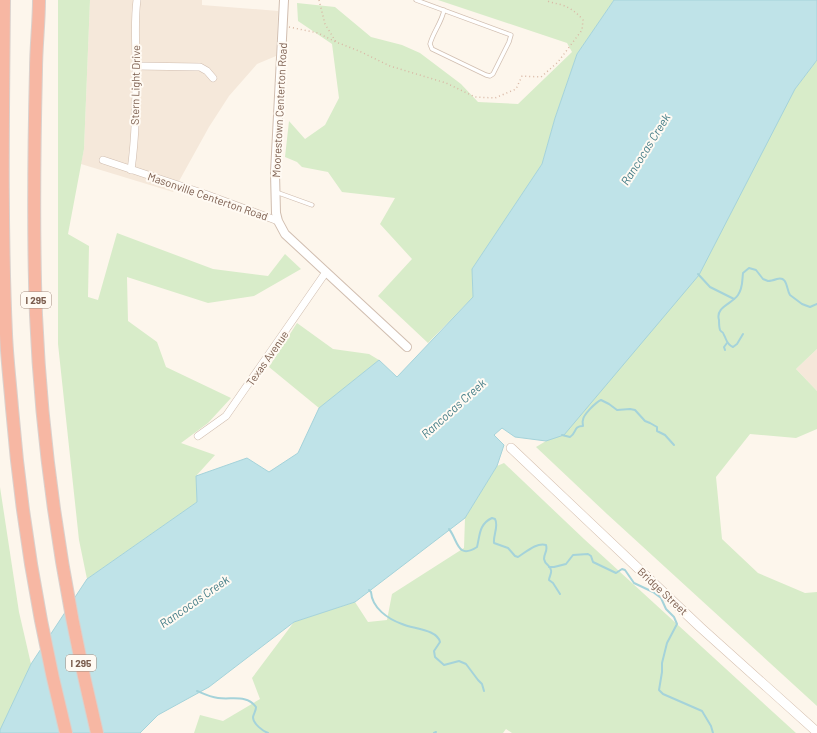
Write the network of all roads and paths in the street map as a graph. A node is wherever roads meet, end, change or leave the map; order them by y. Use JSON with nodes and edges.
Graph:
{"nodes":[{"id":1,"x":4,"y":0,"type":"edge"},
{"id":2,"x":137,"y":0,"type":"edge"},
{"id":3,"x":284,"y":0,"type":"edge"},
{"id":4,"x":319,"y":0,"type":"edge"},
{"id":5,"x":416,"y":0,"type":"edge"},
{"id":6,"x":39,"y":1,"type":"edge"},
{"id":7,"x":444,"y":10,"type":"junction"},
{"id":8,"x":336,"y":42,"type":"dead end"},
{"id":9,"x":136,"y":66,"type":"junction"},
{"id":10,"x":213,"y":78,"type":"dead end"},
{"id":11,"x":103,"y":160,"type":"dead end"},
{"id":12,"x":0,"y":165,"type":"edge"},
{"id":13,"x":131,"y":170,"type":"junction"},
{"id":14,"x":275,"y":192,"type":"junction"},
{"id":15,"x":3,"y":198,"type":"junction"},
{"id":16,"x":312,"y":205,"type":"dead end"},
{"id":17,"x":278,"y":221,"type":"junction"},
{"id":18,"x":326,"y":272,"type":"junction"},
{"id":19,"x":407,"y":347,"type":"dead end"},
{"id":20,"x":198,"y":436,"type":"dead end"},
{"id":21,"x":511,"y":448,"type":"dead end"},
{"id":22,"x":817,"y":732,"type":"edge"},
{"id":23,"x":66,"y":733,"type":"edge"},
{"id":24,"x":97,"y":733,"type":"edge"}],
"edges":[{"from":1,"to":15,"type":"highway","number":"I 295"},
{"from":2,"to":9,"type":"street","name":"Stern Light Drive"},
{"from":3,"to":14,"type":"street","name":"Moorestown Centerton Road"},
{"from":4,"to":8,"type":"path"},
{"from":5,"to":7,"type":"lane"},
{"from":6,"to":24,"type":"highway","number":"I 295"},
{"from":7,"to":7,"type":"lane"},
{"from":9,"to":10,"type":"street"},
{"from":9,"to":13,"type":"street","name":"Stern Light Drive"},
{"from":11,"to":13,"type":"street","name":"Masonville Centerton Road"},
{"from":12,"to":15,"type":"highway"},
{"from":13,"to":17,"type":"street","name":"Masonville Centerton Road"},
{"from":14,"to":16,"type":"lane"},
{"from":14,"to":17,"type":"street","name":"Moorestown Centerton Road"},
{"from":15,"to":23,"type":"highway","number":"I 295"},
{"from":17,"to":18,"type":"street","name":"Masonville Centerton Road"},
{"from":18,"to":19,"type":"street","name":"Masonville Centerton Road"},
{"from":18,"to":20,"type":"street","name":"Texas Avenue"},
{"from":21,"to":22,"type":"main road","name":"Bridge Street"}]}
